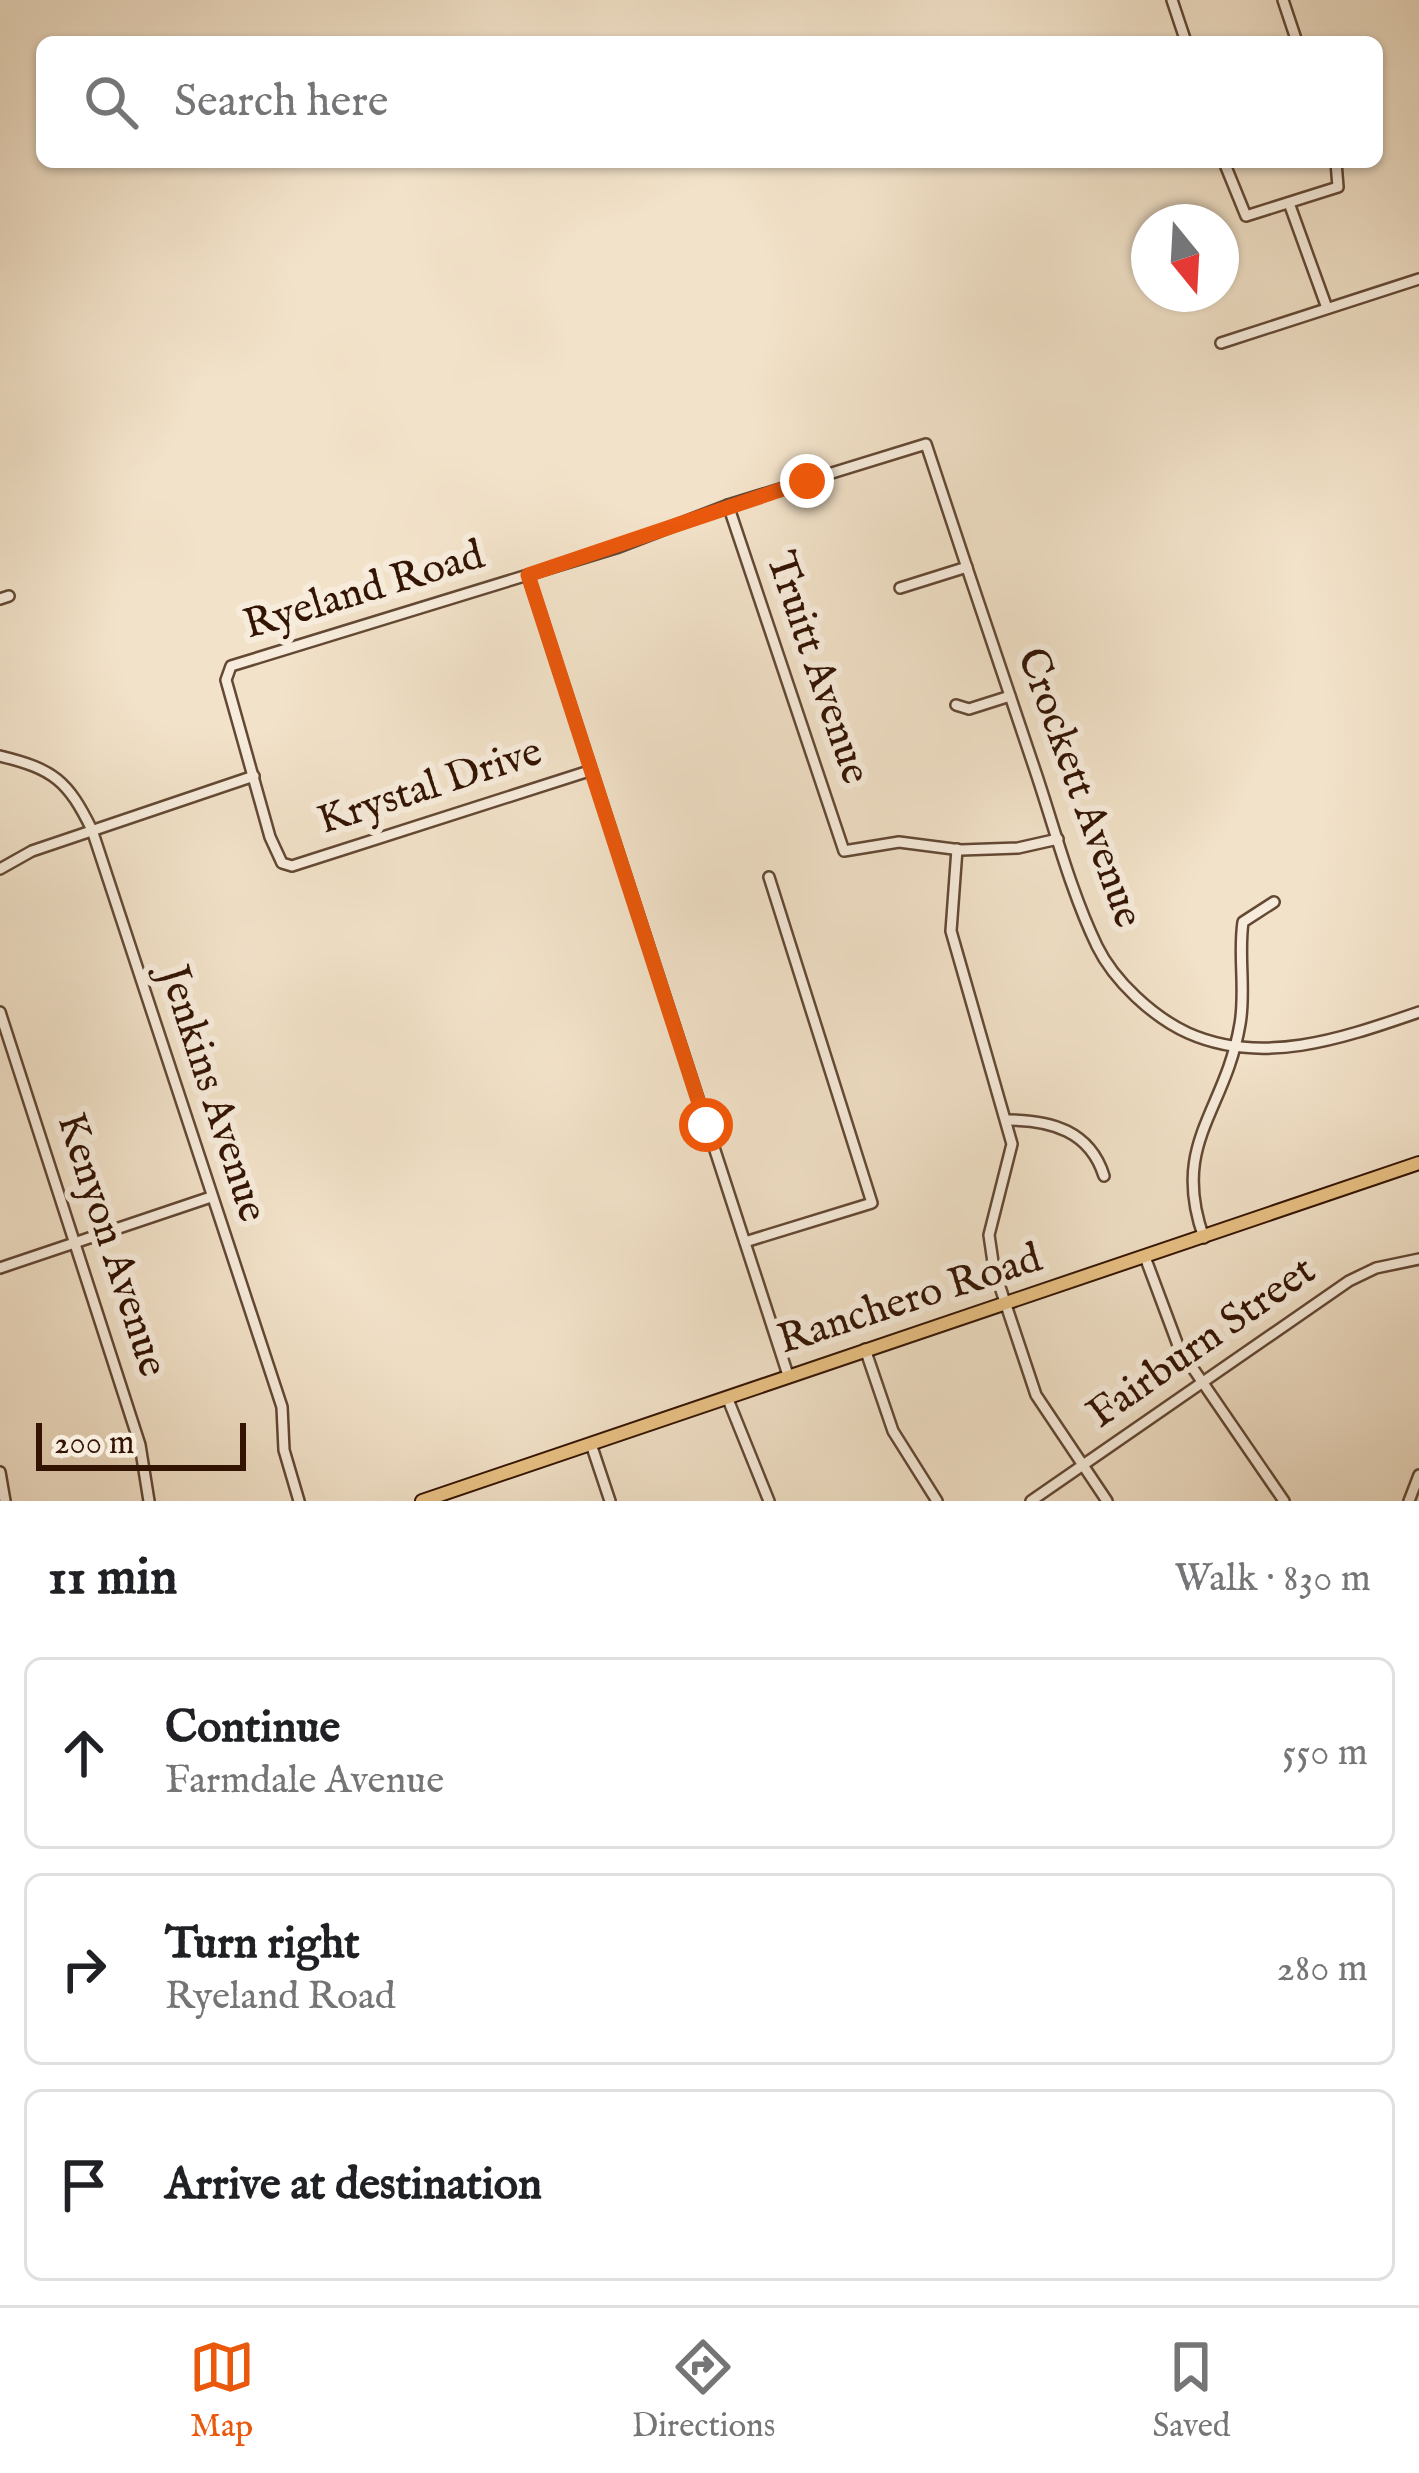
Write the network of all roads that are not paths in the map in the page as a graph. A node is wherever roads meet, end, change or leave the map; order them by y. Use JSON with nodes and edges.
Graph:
{"nodes":[{"id":1,"x":1172,"y":0,"type":"edge"},
{"id":2,"x":1282,"y":0,"type":"edge"},
{"id":3,"x":1184,"y":36,"type":"edge"},
{"id":4,"x":1295,"y":36,"type":"edge"},
{"id":5,"x":1226,"y":168,"type":"edge"},
{"id":6,"x":1336,"y":168,"type":"edge"},
{"id":7,"x":1289,"y":202,"type":"junction"},
{"id":8,"x":1419,"y":279,"type":"edge"},
{"id":9,"x":1327,"y":308,"type":"junction"},
{"id":10,"x":1221,"y":343,"type":"dead end"},
{"id":11,"x":926,"y":444,"type":"joint"},
{"id":12,"x":728,"y":505,"type":"junction"},
{"id":13,"x":967,"y":567,"type":"junction"},
{"id":14,"x":528,"y":575,"type":"junction"},
{"id":15,"x":900,"y":589,"type":"dead end"},
{"id":16,"x":1010,"y":696,"type":"junction"},
{"id":17,"x":956,"y":705,"type":"dead end"},
{"id":18,"x":0,"y":756,"type":"edge"},
{"id":19,"x":589,"y":771,"type":"junction"},
{"id":20,"x":254,"y":776,"type":"junction"},
{"id":21,"x":92,"y":830,"type":"junction"},
{"id":22,"x":1058,"y":838,"type":"junction"},
{"id":23,"x":957,"y":849,"type":"junction"},
{"id":24,"x":0,"y":869,"type":"edge"},
{"id":25,"x":769,"y":877,"type":"dead end"},
{"id":26,"x":1274,"y":902,"type":"dead end"},
{"id":27,"x":0,"y":1012,"type":"edge"},
{"id":28,"x":1419,"y":1012,"type":"edge"},
{"id":29,"x":1234,"y":1046,"type":"junction"},
{"id":30,"x":1008,"y":1120,"type":"junction"},
{"id":31,"x":1419,"y":1162,"type":"edge"},
{"id":32,"x":1104,"y":1176,"type":"dead end"},
{"id":33,"x":211,"y":1197,"type":"junction"},
{"id":34,"x":1204,"y":1238,"type":"junction"},
{"id":35,"x":75,"y":1242,"type":"junction"},
{"id":36,"x":745,"y":1242,"type":"junction"},
{"id":37,"x":1145,"y":1257,"type":"junction"},
{"id":38,"x":1419,"y":1259,"type":"edge"},
{"id":39,"x":0,"y":1268,"type":"edge"},
{"id":40,"x":1004,"y":1303,"type":"junction"},
{"id":41,"x":865,"y":1349,"type":"junction"},
{"id":42,"x":788,"y":1375,"type":"junction"},
{"id":43,"x":1202,"y":1381,"type":"junction"},
{"id":44,"x":727,"y":1397,"type":"junction"},
{"id":45,"x":591,"y":1444,"type":"junction"},
{"id":46,"x":1082,"y":1466,"type":"junction"},
{"id":47,"x":0,"y":1472,"type":"edge"},
{"id":48,"x":1419,"y":1475,"type":"edge"},
{"id":49,"x":453,"y":1496,"type":"edge"},
{"id":50,"x":5,"y":1501,"type":"edge"},
{"id":51,"x":149,"y":1501,"type":"edge"},
{"id":52,"x":299,"y":1501,"type":"edge"},
{"id":53,"x":422,"y":1501,"type":"edge"},
{"id":54,"x":610,"y":1501,"type":"edge"},
{"id":55,"x":769,"y":1501,"type":"edge"},
{"id":56,"x":937,"y":1501,"type":"edge"},
{"id":57,"x":1031,"y":1501,"type":"edge"},
{"id":58,"x":1107,"y":1501,"type":"edge"},
{"id":59,"x":1284,"y":1501,"type":"edge"},
{"id":60,"x":1408,"y":1501,"type":"edge"}],
"edges":[{"from":1,"to":3,"type":"street"},
{"from":2,"to":4,"type":"street"},
{"from":5,"to":7,"type":"street"},
{"from":6,"to":7,"type":"street"},
{"from":7,"to":9,"type":"street"},
{"from":8,"to":9,"type":"street"},
{"from":9,"to":10,"type":"street"},
{"from":11,"to":12,"type":"street","name":"Ryeland Road"},
{"from":11,"to":13,"type":"street","name":"Crockett Avenue"},
{"from":12,"to":14,"type":"street","name":"Ryeland Road"},
{"from":12,"to":23,"type":"street","name":"Truitt Avenue"},
{"from":13,"to":15,"type":"street"},
{"from":13,"to":16,"type":"street","name":"Crockett Avenue"},
{"from":14,"to":19,"type":"street"},
{"from":14,"to":20,"type":"street","name":"Ryeland Road"},
{"from":16,"to":17,"type":"street"},
{"from":16,"to":22,"type":"street","name":"Crockett Avenue"},
{"from":18,"to":21,"type":"street","name":"Jenkins Avenue"},
{"from":19,"to":20,"type":"street","name":"Krystal Drive"},
{"from":19,"to":36,"type":"street"},
{"from":20,"to":21,"type":"street"},
{"from":21,"to":24,"type":"street"},
{"from":21,"to":33,"type":"street","name":"Jenkins Avenue"},
{"from":22,"to":23,"type":"street"},
{"from":22,"to":29,"type":"street","name":"Crockett Avenue"},
{"from":23,"to":30,"type":"street"},
{"from":25,"to":36,"type":"street"},
{"from":26,"to":29,"type":"street"},
{"from":27,"to":35,"type":"street","name":"Kenyon Avenue"},
{"from":28,"to":29,"type":"street","name":"Crockett Avenue"},
{"from":29,"to":34,"type":"street"},
{"from":30,"to":32,"type":"street"},
{"from":30,"to":40,"type":"street"},
{"from":31,"to":34,"type":"main road","name":"Ranchero Road"},
{"from":33,"to":35,"type":"street"},
{"from":33,"to":52,"type":"street","name":"Jenkins Avenue"},
{"from":34,"to":37,"type":"main road","name":"Ranchero Road"},
{"from":35,"to":39,"type":"street"},
{"from":35,"to":51,"type":"street","name":"Kenyon Avenue"},
{"from":36,"to":42,"type":"street"},
{"from":37,"to":40,"type":"main road","name":"Ranchero Road"},
{"from":37,"to":43,"type":"street"},
{"from":38,"to":43,"type":"street","name":"Fairburn Street"},
{"from":40,"to":41,"type":"main road","name":"Ranchero Road"},
{"from":40,"to":46,"type":"street"},
{"from":41,"to":42,"type":"main road","name":"Ranchero Road"},
{"from":41,"to":56,"type":"street"},
{"from":42,"to":44,"type":"main road","name":"Ranchero Road"},
{"from":43,"to":46,"type":"street","name":"Fairburn Street"},
{"from":43,"to":59,"type":"street"},
{"from":44,"to":45,"type":"main road","name":"Ranchero Road"},
{"from":44,"to":55,"type":"street"},
{"from":45,"to":49,"type":"main road","name":"Ranchero Road"},
{"from":45,"to":54,"type":"street"},
{"from":46,"to":57,"type":"street","name":"Fairburn Street"},
{"from":46,"to":58,"type":"street"},
{"from":47,"to":50,"type":"street"},
{"from":48,"to":60,"type":"street"},
{"from":49,"to":53,"type":"main road","name":"Ranchero Road"}]}
